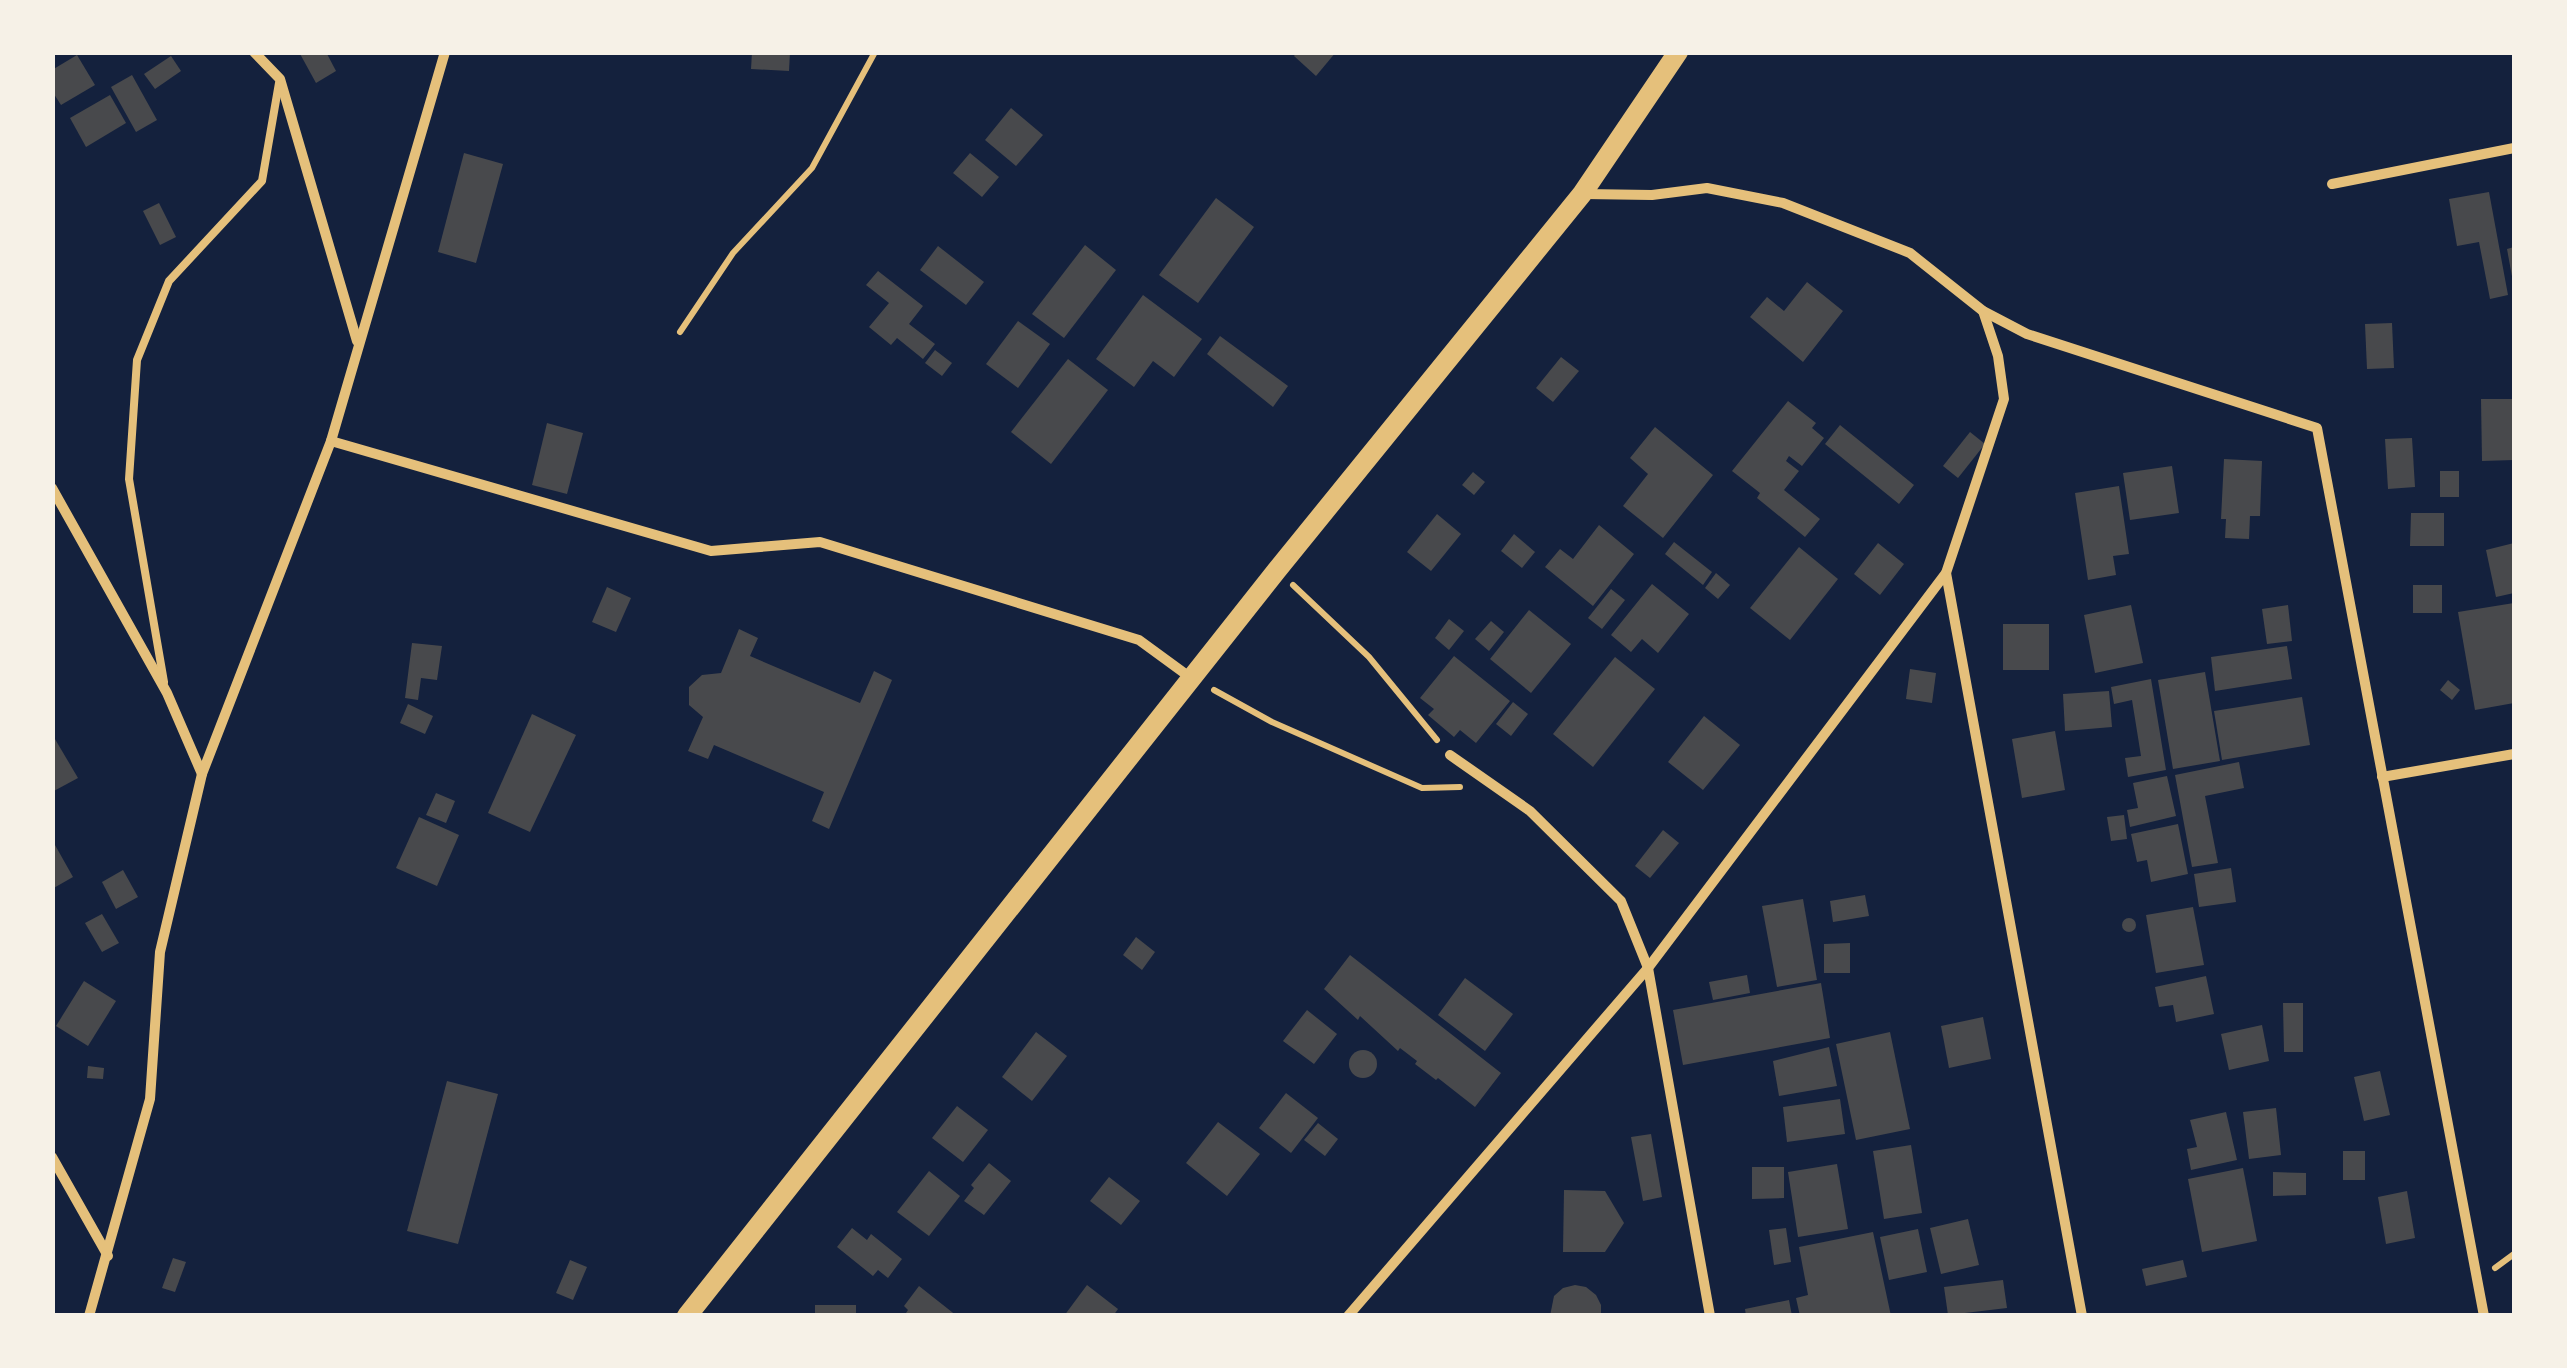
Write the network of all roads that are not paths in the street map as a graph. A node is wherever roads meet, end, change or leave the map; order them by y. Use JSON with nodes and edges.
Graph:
{"nodes":[{"id":1,"x":254,"y":52,"type":"edge"},
{"id":2,"x":446,"y":52,"type":"edge"},
{"id":3,"x":1678,"y":52,"type":"edge"},
{"id":4,"x":280,"y":79,"type":"junction"},
{"id":5,"x":2514,"y":148,"type":"edge"},
{"id":6,"x":2332,"y":184,"type":"dead end"},
{"id":7,"x":1582,"y":194,"type":"junction"},
{"id":8,"x":1983,"y":311,"type":"junction"},
{"id":9,"x":358,"y":342,"type":"junction"},
{"id":10,"x":331,"y":440,"type":"junction"},
{"id":11,"x":52,"y":488,"type":"edge"},
{"id":12,"x":1946,"y":573,"type":"junction"},
{"id":13,"x":1191,"y":678,"type":"junction"},
{"id":14,"x":167,"y":693,"type":"junction"},
{"id":15,"x":2514,"y":754,"type":"edge"},
{"id":16,"x":1450,"y":755,"type":"road end"},
{"id":17,"x":202,"y":774,"type":"junction"},
{"id":18,"x":2382,"y":778,"type":"junction"},
{"id":19,"x":1648,"y":968,"type":"junction"},
{"id":20,"x":52,"y":1157,"type":"edge"},
{"id":21,"x":108,"y":1256,"type":"junction"},
{"id":22,"x":90,"y":1316,"type":"edge"},
{"id":23,"x":687,"y":1316,"type":"edge"},
{"id":24,"x":1348,"y":1316,"type":"edge"},
{"id":25,"x":1710,"y":1316,"type":"edge"},
{"id":26,"x":2082,"y":1316,"type":"edge"},
{"id":27,"x":2484,"y":1316,"type":"edge"}],
"edges":[{"from":1,"to":4,"type":"street"},
{"from":2,"to":9,"type":"street"},
{"from":3,"to":7,"type":"main road"},
{"from":4,"to":9,"type":"street"},
{"from":4,"to":14,"type":"lane"},
{"from":5,"to":6,"type":"street"},
{"from":7,"to":8,"type":"street"},
{"from":7,"to":13,"type":"main road"},
{"from":8,"to":12,"type":"street"},
{"from":8,"to":18,"type":"street"},
{"from":9,"to":10,"type":"street"},
{"from":10,"to":13,"type":"street"},
{"from":10,"to":17,"type":"street"},
{"from":11,"to":14,"type":"street"},
{"from":12,"to":19,"type":"street"},
{"from":12,"to":26,"type":"street"},
{"from":13,"to":23,"type":"main road"},
{"from":14,"to":17,"type":"street"},
{"from":15,"to":18,"type":"street"},
{"from":16,"to":19,"type":"street"},
{"from":17,"to":21,"type":"street"},
{"from":18,"to":27,"type":"street"},
{"from":19,"to":24,"type":"street"},
{"from":19,"to":25,"type":"street"},
{"from":20,"to":21,"type":"street"},
{"from":21,"to":22,"type":"street"}]}
